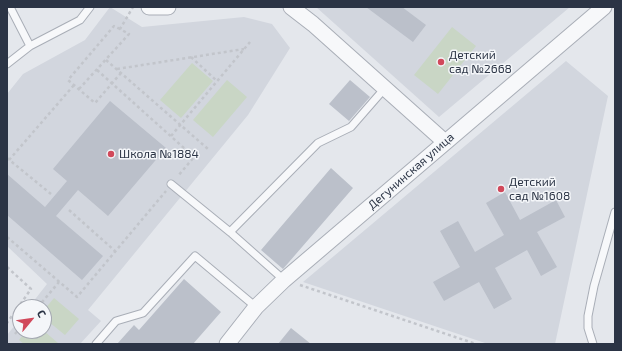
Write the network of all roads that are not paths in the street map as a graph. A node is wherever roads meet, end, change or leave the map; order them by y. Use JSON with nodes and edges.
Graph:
{"nodes":[{"id":1,"x":10,"y":7,"type":"edge"},
{"id":2,"x":90,"y":7,"type":"edge"},
{"id":3,"x":149,"y":7,"type":"edge"},
{"id":4,"x":168,"y":7,"type":"edge"},
{"id":5,"x":291,"y":7,"type":"edge"},
{"id":6,"x":604,"y":7,"type":"edge"},
{"id":7,"x":30,"y":46,"type":"junction"},
{"id":8,"x":7,"y":64,"type":"edge"},
{"id":9,"x":385,"y":88,"type":"junction"},
{"id":10,"x":445,"y":142,"type":"junction"},
{"id":11,"x":171,"y":184,"type":"road end"},
{"id":12,"x":615,"y":212,"type":"edge"},
{"id":13,"x":230,"y":232,"type":"junction"},
{"id":14,"x":284,"y":280,"type":"junction"},
{"id":15,"x":256,"y":307,"type":"junction"},
{"id":16,"x":96,"y":344,"type":"edge"},
{"id":17,"x":227,"y":344,"type":"edge"},
{"id":18,"x":593,"y":344,"type":"edge"}],
"edges":[{"from":1,"to":7,"type":"lane"},
{"from":2,"to":7,"type":"lane"},
{"from":3,"to":4,"type":"street"},
{"from":5,"to":9,"type":"street"},
{"from":6,"to":10,"type":"street","name":"Дегунинская улица"},
{"from":7,"to":8,"type":"lane"},
{"from":9,"to":10,"type":"street"},
{"from":9,"to":13,"type":"lane"},
{"from":10,"to":14,"type":"street","name":"Дегунинская улица"},
{"from":11,"to":13,"type":"lane"},
{"from":12,"to":18,"type":"lane"},
{"from":13,"to":14,"type":"lane"},
{"from":14,"to":15,"type":"street","name":"Дегунинская улица"},
{"from":15,"to":16,"type":"lane"},
{"from":15,"to":17,"type":"street","name":"Дегунинская улица"}]}
